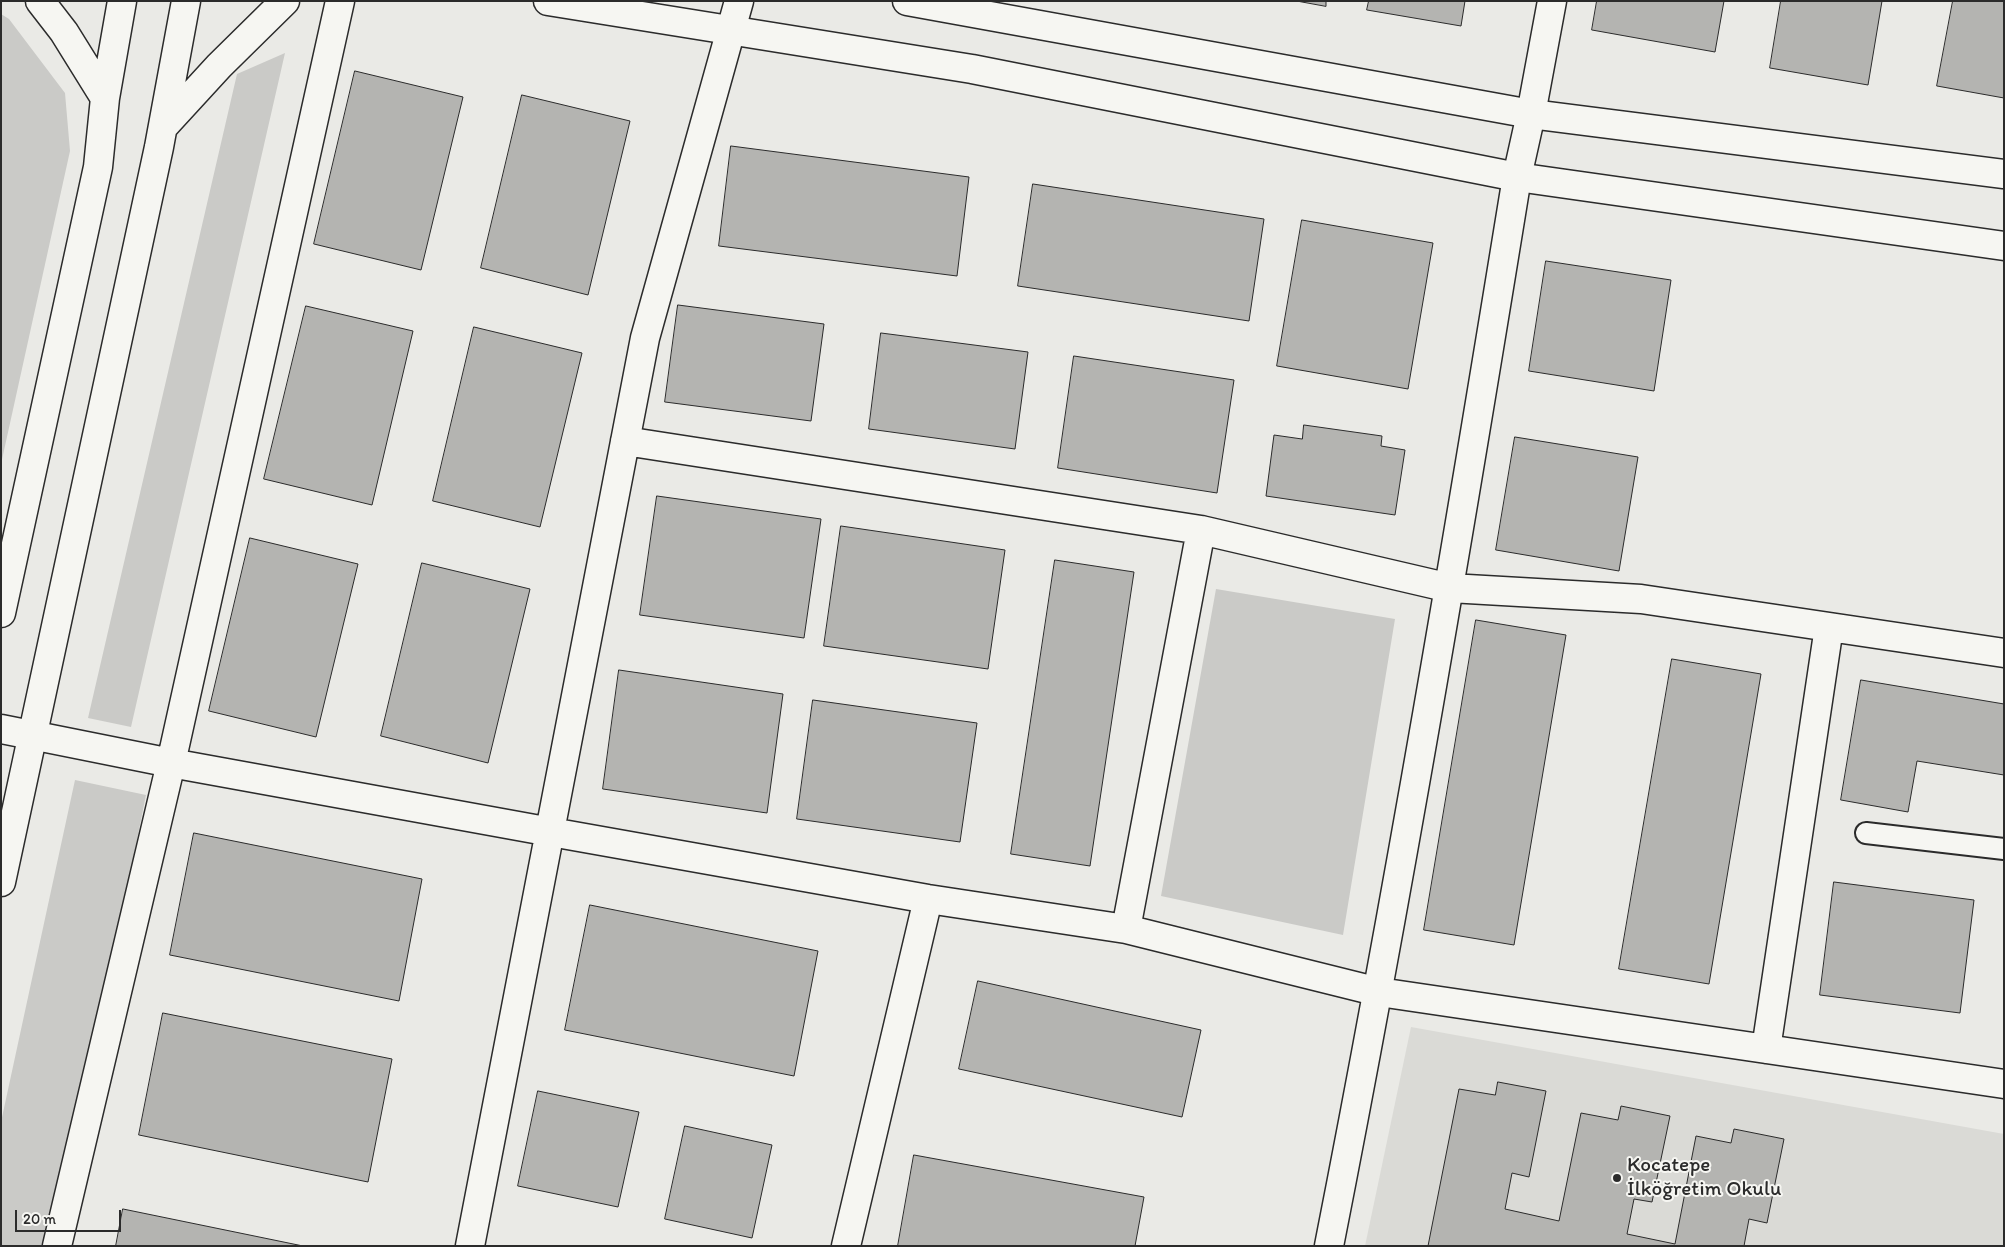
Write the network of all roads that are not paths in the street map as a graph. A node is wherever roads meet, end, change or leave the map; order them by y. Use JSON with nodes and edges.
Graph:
{"nodes":[{"id":1,"x":40,"y":1,"type":"edge"},
{"id":2,"x":122,"y":1,"type":"edge"},
{"id":3,"x":186,"y":1,"type":"edge"},
{"id":4,"x":285,"y":1,"type":"edge"},
{"id":5,"x":340,"y":1,"type":"edge"},
{"id":6,"x":548,"y":1,"type":"edge"},
{"id":7,"x":738,"y":1,"type":"edge"},
{"id":8,"x":907,"y":1,"type":"edge"},
{"id":9,"x":1552,"y":1,"type":"edge"},
{"id":10,"x":730,"y":32,"type":"junction"},
{"id":11,"x":106,"y":98,"type":"junction"},
{"id":12,"x":1532,"y":114,"type":"junction"},
{"id":13,"x":163,"y":127,"type":"junction"},
{"id":14,"x":2004,"y":174,"type":"edge"},
{"id":15,"x":1517,"y":177,"type":"junction"},
{"id":16,"x":2004,"y":246,"type":"edge"},
{"id":17,"x":624,"y":441,"type":"junction"},
{"id":18,"x":1201,"y":530,"type":"junction"},
{"id":19,"x":1450,"y":588,"type":"junction"},
{"id":20,"x":1,"y":613,"type":"edge"},
{"id":21,"x":1830,"y":627,"type":"junction"},
{"id":22,"x":2004,"y":653,"type":"edge"},
{"id":23,"x":1,"y":729,"type":"edge"},
{"id":24,"x":34,"y":734,"type":"junction"},
{"id":25,"x":171,"y":762,"type":"junction"},
{"id":26,"x":551,"y":832,"type":"junction"},
{"id":27,"x":1866,"y":833,"type":"dead end"},
{"id":28,"x":2004,"y":849,"type":"edge"},
{"id":29,"x":1,"y":882,"type":"edge"},
{"id":30,"x":928,"y":899,"type":"junction"},
{"id":31,"x":1126,"y":929,"type":"junction"},
{"id":32,"x":1379,"y":992,"type":"junction"},
{"id":33,"x":1766,"y":1050,"type":"junction"},
{"id":34,"x":2004,"y":1084,"type":"edge"},
{"id":35,"x":58,"y":1246,"type":"edge"},
{"id":36,"x":470,"y":1246,"type":"edge"},
{"id":37,"x":846,"y":1246,"type":"edge"},
{"id":38,"x":1330,"y":1246,"type":"edge"}],
"edges":[{"from":1,"to":11,"type":"street"},
{"from":2,"to":11,"type":"street"},
{"from":3,"to":13,"type":"street"},
{"from":4,"to":13,"type":"street"},
{"from":5,"to":25,"type":"street"},
{"from":6,"to":10,"type":"street"},
{"from":7,"to":10,"type":"street"},
{"from":8,"to":12,"type":"street"},
{"from":9,"to":12,"type":"street"},
{"from":10,"to":15,"type":"street"},
{"from":10,"to":17,"type":"street"},
{"from":11,"to":20,"type":"street"},
{"from":12,"to":14,"type":"street"},
{"from":12,"to":15,"type":"street"},
{"from":13,"to":24,"type":"street"},
{"from":15,"to":16,"type":"street"},
{"from":15,"to":19,"type":"street"},
{"from":17,"to":18,"type":"street"},
{"from":17,"to":26,"type":"street"},
{"from":18,"to":19,"type":"street"},
{"from":18,"to":31,"type":"street"},
{"from":19,"to":21,"type":"street"},
{"from":19,"to":32,"type":"street"},
{"from":21,"to":22,"type":"street"},
{"from":21,"to":33,"type":"street"},
{"from":23,"to":24,"type":"street"},
{"from":24,"to":25,"type":"street"},
{"from":24,"to":29,"type":"street"},
{"from":25,"to":26,"type":"street"},
{"from":25,"to":35,"type":"street"},
{"from":26,"to":30,"type":"street"},
{"from":26,"to":36,"type":"street"},
{"from":27,"to":28,"type":"lane"},
{"from":30,"to":31,"type":"street"},
{"from":30,"to":37,"type":"street"},
{"from":31,"to":32,"type":"street"},
{"from":32,"to":33,"type":"street"},
{"from":32,"to":38,"type":"street"},
{"from":33,"to":34,"type":"street"}]}
